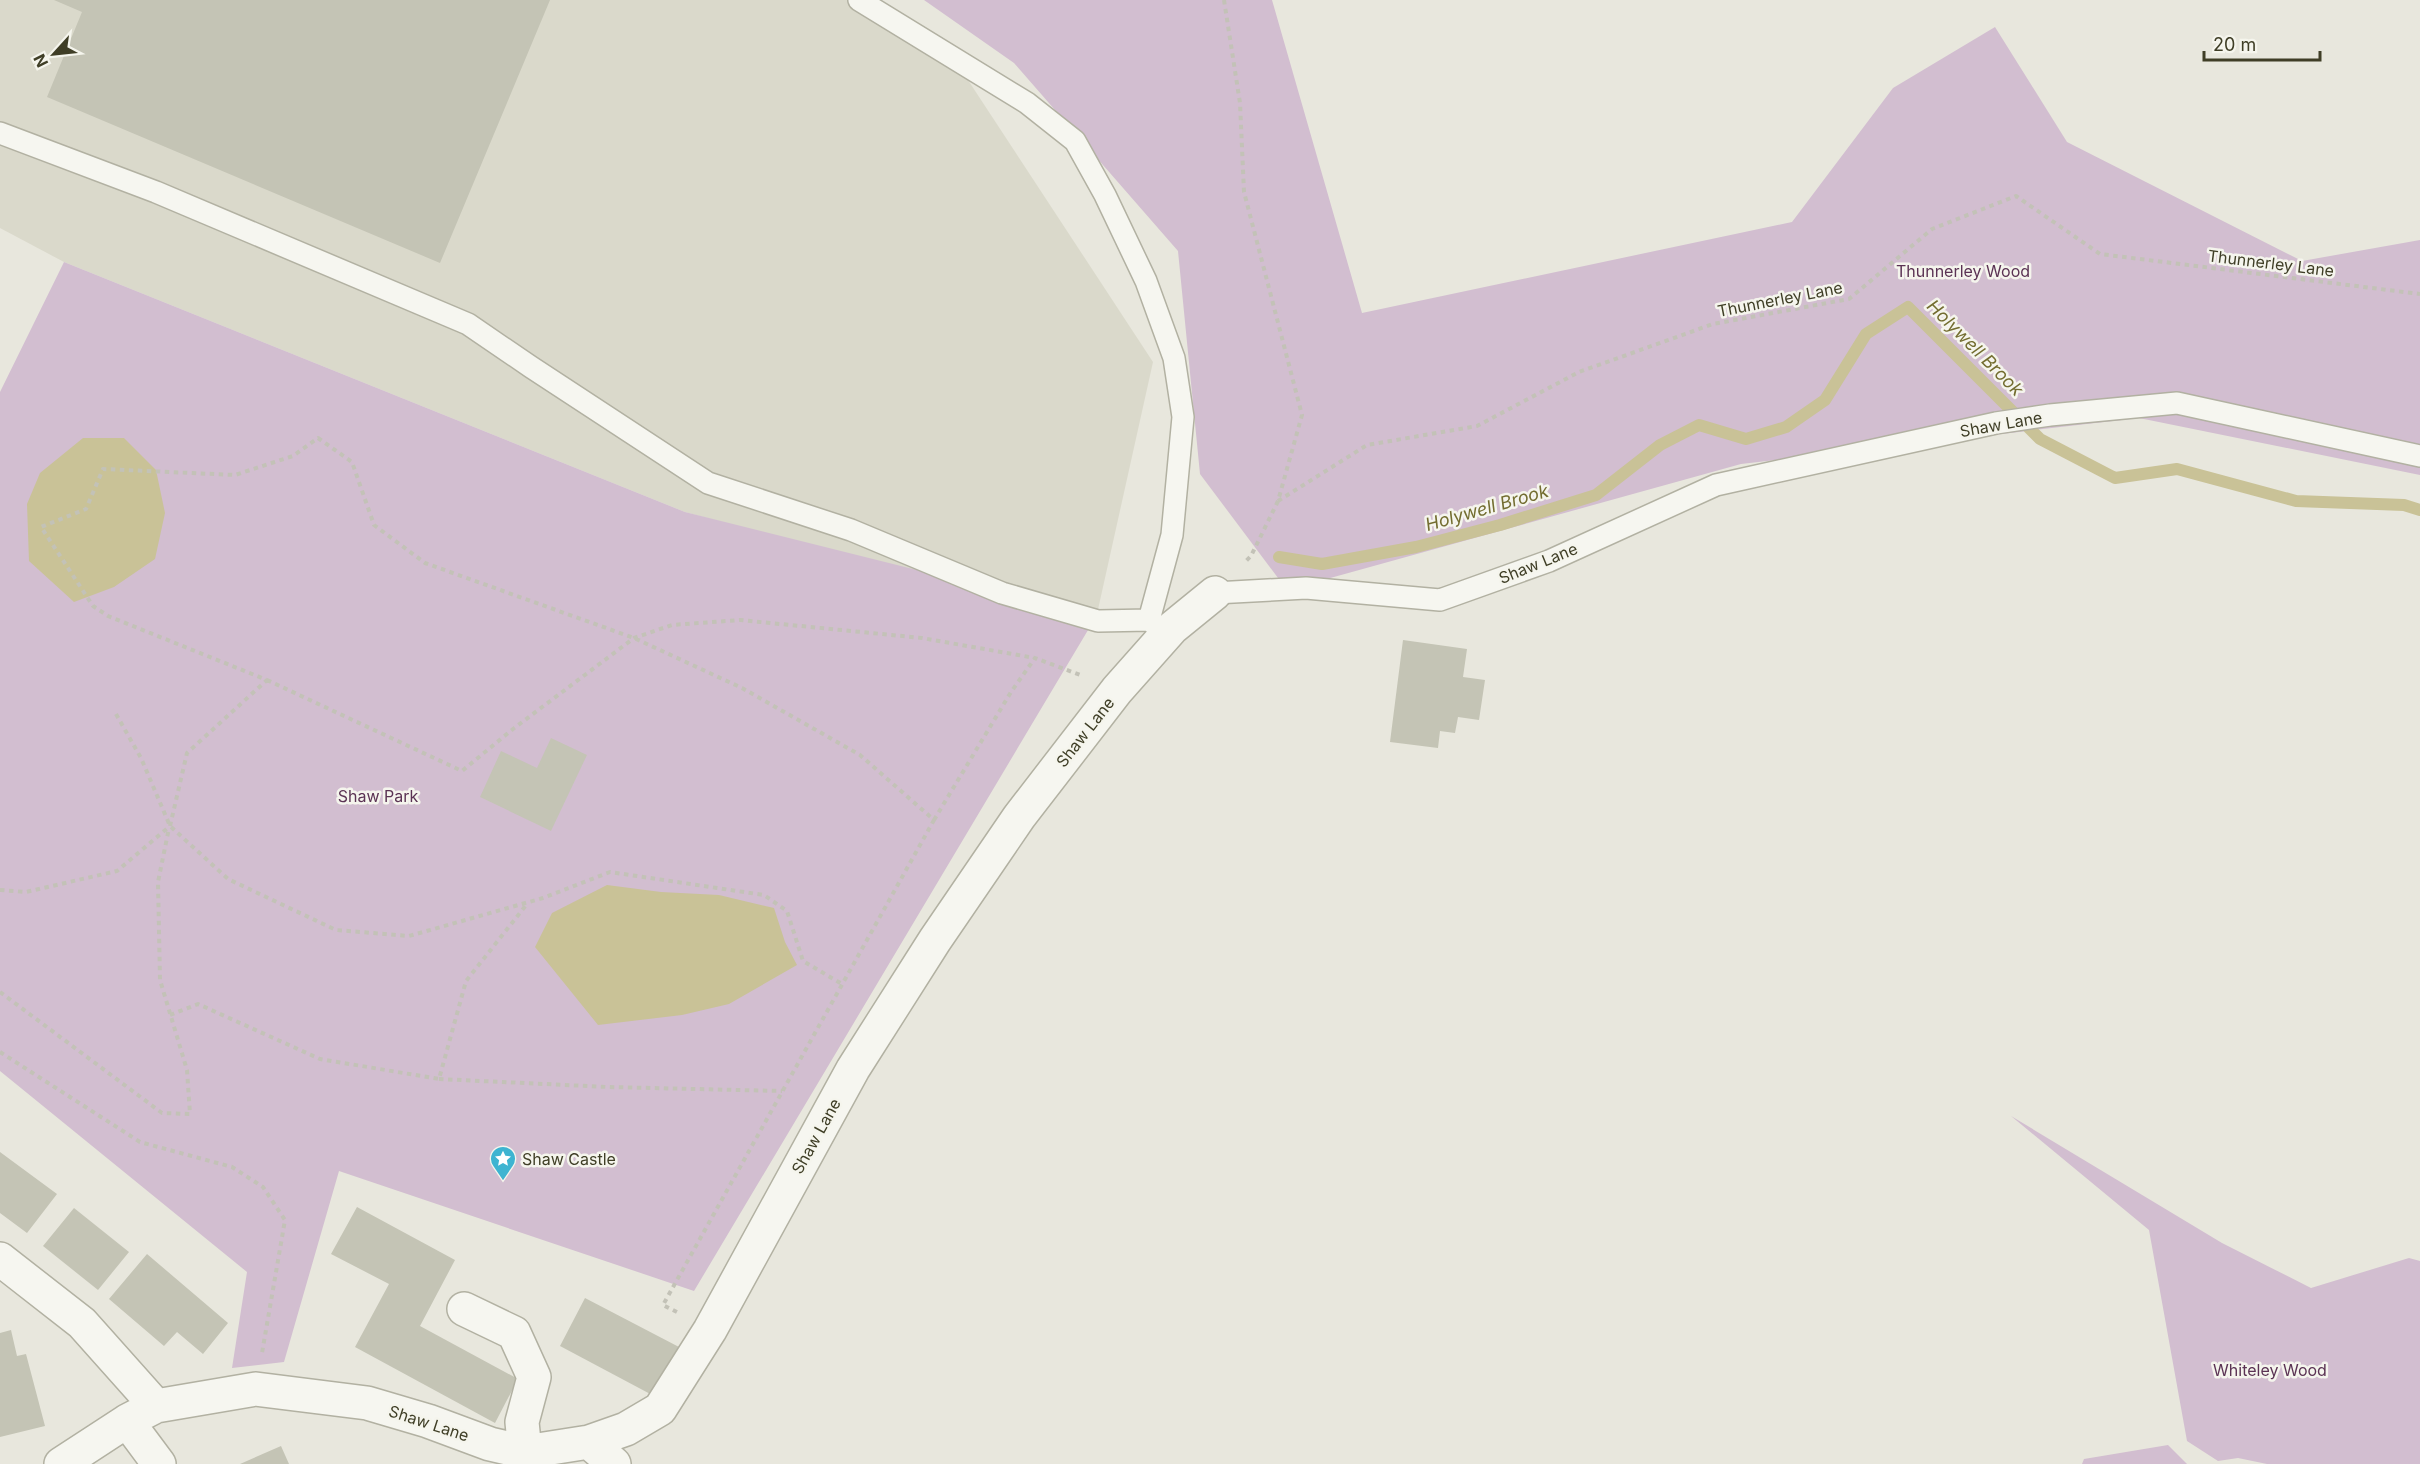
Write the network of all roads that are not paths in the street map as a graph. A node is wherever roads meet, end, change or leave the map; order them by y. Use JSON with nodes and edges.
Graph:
{"nodes":[{"id":1,"x":859,"y":0,"type":"edge"},
{"id":2,"x":0,"y":133,"type":"edge"},
{"id":3,"x":2420,"y":456,"type":"edge"},
{"id":4,"x":1215,"y":593,"type":"joint"},
{"id":5,"x":1160,"y":624,"type":"junction"},
{"id":6,"x":0,"y":1259,"type":"edge"},
{"id":7,"x":464,"y":1310,"type":"dead end"},
{"id":8,"x":156,"y":1406,"type":"junction"},
{"id":9,"x":128,"y":1421,"type":"junction"},
{"id":10,"x":589,"y":1442,"type":"junction"},
{"id":11,"x":525,"y":1452,"type":"junction"},
{"id":12,"x":61,"y":1464,"type":"edge"},
{"id":13,"x":159,"y":1464,"type":"edge"},
{"id":14,"x":614,"y":1464,"type":"edge"}],
"edges":[{"from":1,"to":5,"type":"lane"},
{"from":2,"to":5,"type":"lane"},
{"from":3,"to":4,"type":"lane","name":"Shaw Lane"},
{"from":4,"to":5,"type":"street","name":"Shaw Lane"},
{"from":5,"to":10,"type":"street","name":"Shaw Lane"},
{"from":6,"to":8,"type":"street"},
{"from":7,"to":11,"type":"street"},
{"from":8,"to":9,"type":"street","name":"Shaw Lane"},
{"from":8,"to":11,"type":"street","name":"Shaw Lane"},
{"from":9,"to":12,"type":"street","name":"Shaw Lane"},
{"from":9,"to":13,"type":"street"},
{"from":10,"to":11,"type":"street","name":"Shaw Lane"},
{"from":10,"to":14,"type":"street"}]}
